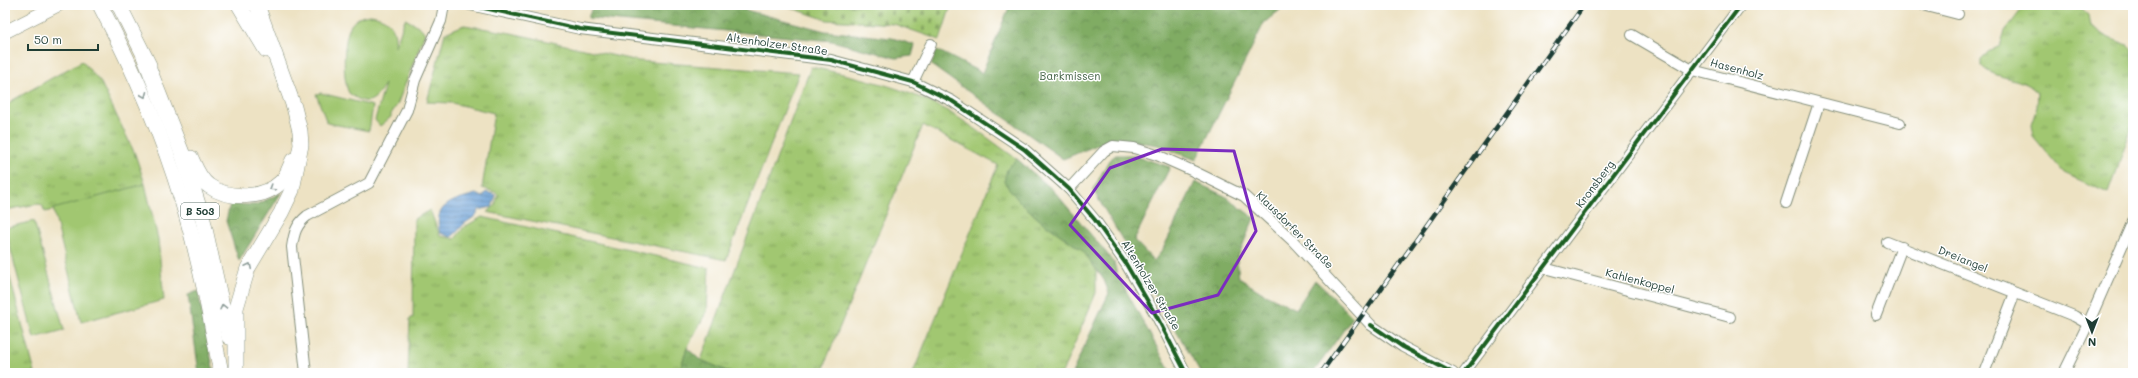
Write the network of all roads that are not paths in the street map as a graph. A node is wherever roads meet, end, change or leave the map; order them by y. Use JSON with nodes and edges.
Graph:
{"nodes":[{"id":1,"x":58,"y":5,"type":"edge"},
{"id":2,"x":100,"y":5,"type":"edge"},
{"id":3,"x":119,"y":5,"type":"edge"},
{"id":4,"x":239,"y":5,"type":"edge"},
{"id":5,"x":257,"y":5,"type":"edge"},
{"id":6,"x":444,"y":5,"type":"edge"},
{"id":7,"x":470,"y":5,"type":"edge"},
{"id":8,"x":1740,"y":5,"type":"edge"},
{"id":9,"x":1923,"y":5,"type":"edge"},
{"id":10,"x":1958,"y":14,"type":"dead end"},
{"id":11,"x":5,"y":32,"type":"edge"},
{"id":12,"x":1632,"y":35,"type":"dead end"},
{"id":13,"x":931,"y":44,"type":"dead end"},
{"id":14,"x":144,"y":56,"type":"junction"},
{"id":15,"x":1692,"y":70,"type":"junction"},
{"id":16,"x":284,"y":78,"type":"junction"},
{"id":17,"x":914,"y":82,"type":"junction"},
{"id":18,"x":1819,"y":103,"type":"junction"},
{"id":19,"x":1900,"y":123,"type":"dead end"},
{"id":20,"x":301,"y":145,"type":"junction"},
{"id":21,"x":1069,"y":189,"type":"junction"},
{"id":22,"x":1786,"y":203,"type":"dead end"},
{"id":23,"x":2133,"y":221,"type":"edge"},
{"id":24,"x":1887,"y":242,"type":"dead end"},
{"id":25,"x":1902,"y":248,"type":"junction"},
{"id":26,"x":1544,"y":268,"type":"junction"},
{"id":27,"x":2015,"y":293,"type":"junction"},
{"id":28,"x":1876,"y":315,"type":"dead end"},
{"id":29,"x":1730,"y":317,"type":"dead end"},
{"id":30,"x":2088,"y":324,"type":"junction"},
{"id":31,"x":221,"y":373,"type":"edge"},
{"id":32,"x":236,"y":373,"type":"edge"},
{"id":33,"x":306,"y":373,"type":"edge"},
{"id":34,"x":1186,"y":373,"type":"edge"},
{"id":35,"x":1453,"y":373,"type":"edge"},
{"id":36,"x":1464,"y":373,"type":"edge"},
{"id":37,"x":1984,"y":373,"type":"edge"},
{"id":38,"x":2064,"y":373,"type":"edge"}],
"edges":[{"from":1,"to":11,"type":"main road"},
{"from":2,"to":31,"type":"highway","number":"B 503","one_way":true},
{"from":3,"to":14,"type":"highway","number":"B 503"},
{"from":4,"to":16,"type":"highway"},
{"from":5,"to":16,"type":"highway"},
{"from":6,"to":33,"type":"street"},
{"from":7,"to":17,"type":"street","name":"Altenholzer Straße"},
{"from":8,"to":15,"type":"street","name":"Kronsberg"},
{"from":9,"to":10,"type":"street"},
{"from":12,"to":15,"type":"street","name":"Hasenholz"},
{"from":13,"to":17,"type":"street"},
{"from":20,"to":14,"type":"highway","one_way":true},
{"from":32,"to":14,"type":"highway","number":"B 503","one_way":true},
{"from":15,"to":18,"type":"street","name":"Hasenholz"},
{"from":15,"to":26,"type":"street","name":"Kronsberg"},
{"from":16,"to":20,"type":"highway"},
{"from":17,"to":21,"type":"street","name":"Altenholzer Straße"},
{"from":18,"to":19,"type":"street","name":"Hasenholz"},
{"from":18,"to":22,"type":"street"},
{"from":32,"to":20,"type":"highway","one_way":true},
{"from":21,"to":34,"type":"street","name":"Altenholzer Straße"},
{"from":21,"to":35,"type":"street","name":"Klausdorfer Straße"},
{"from":23,"to":30,"type":"street"},
{"from":24,"to":25,"type":"street","name":"Dreiangel"},
{"from":25,"to":27,"type":"street","name":"Dreiangel"},
{"from":25,"to":28,"type":"street"},
{"from":26,"to":29,"type":"street","name":"Kahlenkoppel"},
{"from":26,"to":36,"type":"street","name":"Kronsberg"},
{"from":27,"to":30,"type":"street","name":"Dreiangel"},
{"from":27,"to":37,"type":"street"},
{"from":30,"to":38,"type":"street"}]}
